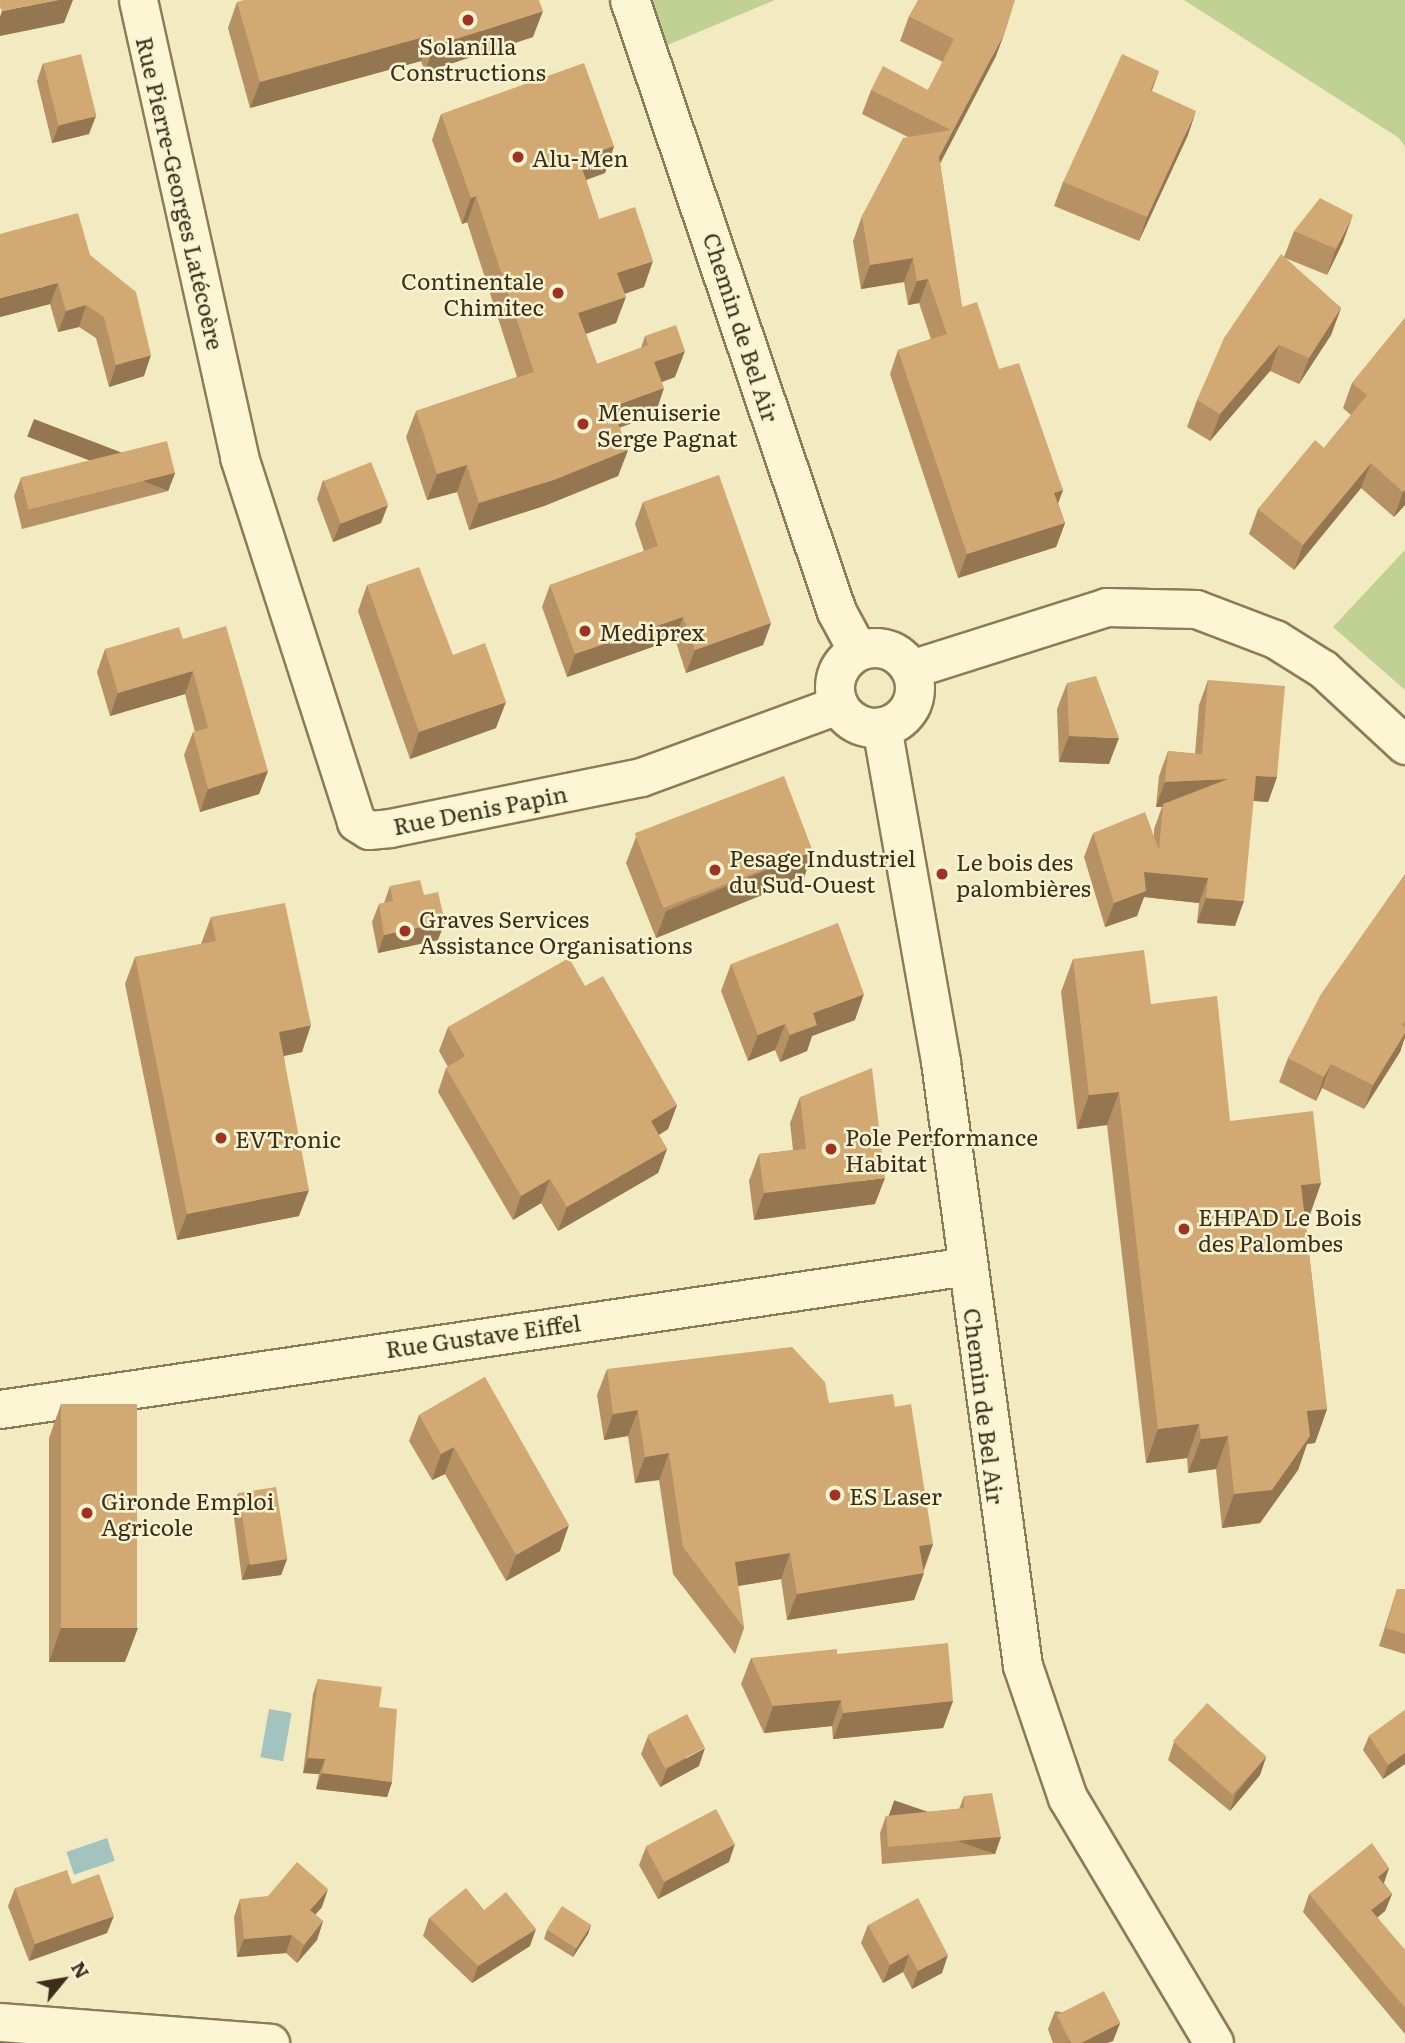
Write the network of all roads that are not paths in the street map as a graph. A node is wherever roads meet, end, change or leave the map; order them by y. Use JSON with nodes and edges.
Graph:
{"nodes":[{"id":1,"x":138,"y":0,"type":"edge"},
{"id":2,"x":630,"y":0,"type":"edge"},
{"id":3,"x":224,"y":385,"type":"joint"},
{"id":4,"x":858,"y":651,"type":"junction"},
{"id":5,"x":911,"y":669,"type":"junction"},
{"id":6,"x":838,"y":705,"type":"junction"},
{"id":7,"x":882,"y":727,"type":"junction"},
{"id":8,"x":1405,"y":745,"type":"edge"},
{"id":9,"x":967,"y":1266,"type":"junction"},
{"id":10,"x":0,"y":1409,"type":"edge"},
{"id":11,"x":0,"y":2022,"type":"edge"},
{"id":12,"x":270,"y":2043,"type":"edge"},
{"id":13,"x":1214,"y":2043,"type":"edge"}],
"edges":[{"from":1,"to":3,"type":"street","name":"Rue Pierre-Georges Latécoère"},
{"from":2,"to":4,"type":"street","name":"Chemin de Bel Air"},
{"from":3,"to":6,"type":"street","name":"Rue Denis Papin"},
{"from":4,"to":5,"type":"street"},
{"from":4,"to":6,"type":"street"},
{"from":5,"to":7,"type":"street"},
{"from":5,"to":8,"type":"street"},
{"from":6,"to":7,"type":"street"},
{"from":7,"to":9,"type":"street","name":"Chemin de Bel Air"},
{"from":9,"to":10,"type":"street","name":"Rue Gustave Eiffel"},
{"from":9,"to":13,"type":"street","name":"Chemin de Bel Air"},
{"from":11,"to":12,"type":"street"}]}
